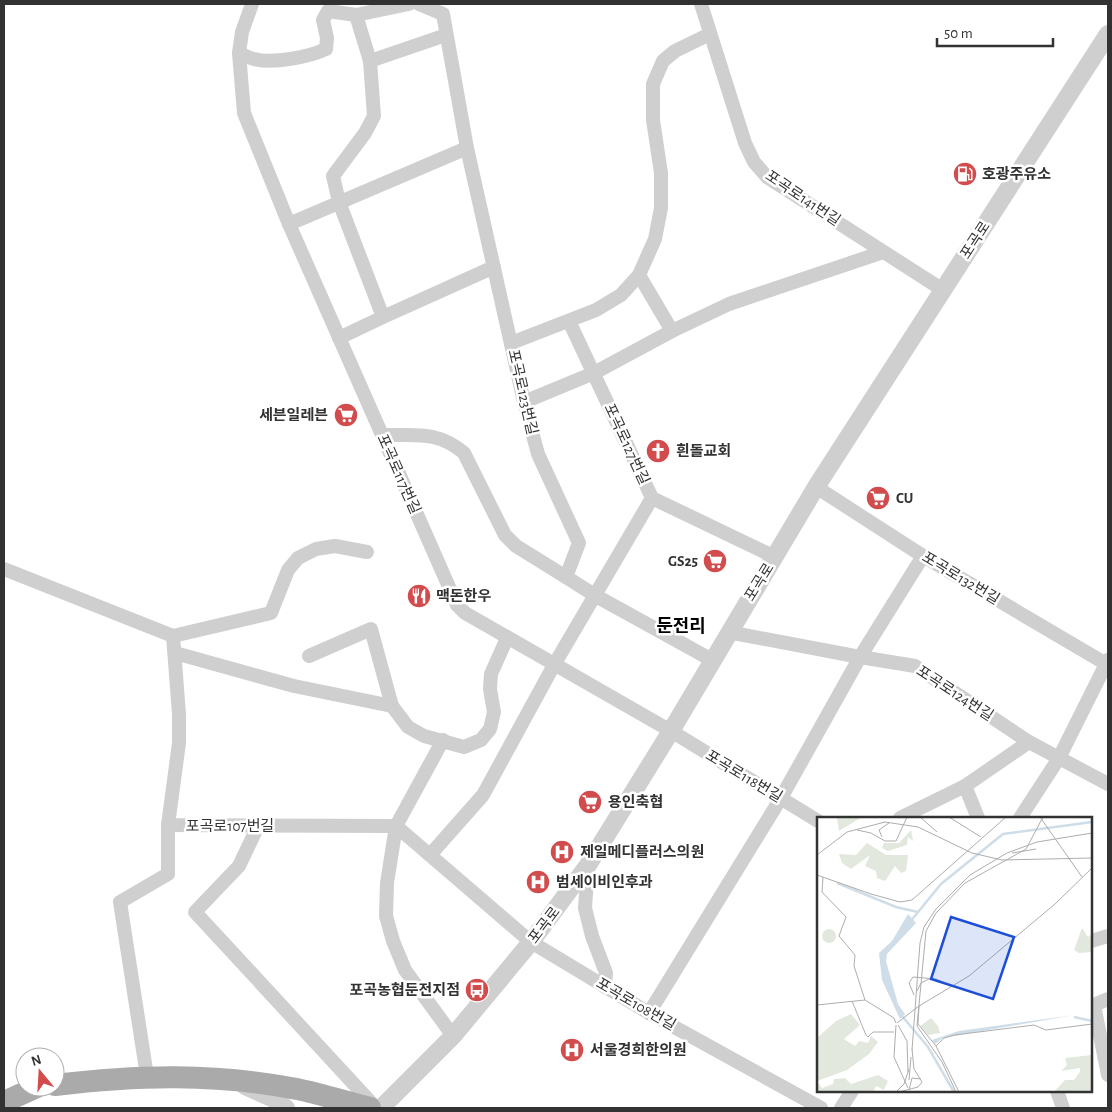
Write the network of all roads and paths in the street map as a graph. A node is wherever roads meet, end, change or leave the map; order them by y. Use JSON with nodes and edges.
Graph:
{"nodes":[{"id":1,"x":252,"y":4,"type":"edge"},
{"id":2,"x":409,"y":4,"type":"edge"},
{"id":3,"x":419,"y":4,"type":"edge"},
{"id":4,"x":701,"y":4,"type":"edge"},
{"id":5,"x":445,"y":9,"type":"edge"},
{"id":6,"x":356,"y":15,"type":"junction"},
{"id":7,"x":710,"y":34,"type":"junction"},
{"id":8,"x":1108,"y":34,"type":"edge"},
{"id":9,"x":446,"y":35,"type":"junction"},
{"id":10,"x":239,"y":53,"type":"junction"},
{"id":11,"x":370,"y":60,"type":"junction"},
{"id":12,"x":467,"y":148,"type":"junction"},
{"id":13,"x":339,"y":202,"type":"junction"},
{"id":14,"x":289,"y":224,"type":"junction"},
{"id":15,"x":883,"y":252,"type":"junction"},
{"id":16,"x":494,"y":267,"type":"junction"},
{"id":17,"x":639,"y":275,"type":"junction"},
{"id":18,"x":943,"y":290,"type":"junction"},
{"id":19,"x":383,"y":317,"type":"junction"},
{"id":20,"x":569,"y":321,"type":"junction"},
{"id":21,"x":672,"y":331,"type":"junction"},
{"id":22,"x":339,"y":338,"type":"junction"},
{"id":23,"x":511,"y":343,"type":"junction"},
{"id":24,"x":594,"y":373,"type":"junction"},
{"id":25,"x":524,"y":402,"type":"junction"},
{"id":26,"x":382,"y":435,"type":"junction"},
{"id":27,"x":816,"y":487,"type":"junction"},
{"id":28,"x":652,"y":498,"type":"junction"},
{"id":29,"x":367,"y":552,"type":"dead end"},
{"id":30,"x":776,"y":556,"type":"junction"},
{"id":31,"x":923,"y":556,"type":"junction"},
{"id":32,"x":4,"y":569,"type":"edge"},
{"id":33,"x":566,"y":577,"type":"junction"},
{"id":34,"x":596,"y":596,"type":"junction"},
{"id":35,"x":728,"y":632,"type":"junction"},
{"id":36,"x":173,"y":636,"type":"junction"},
{"id":37,"x":507,"y":638,"type":"junction"},
{"id":38,"x":176,"y":653,"type":"junction"},
{"id":39,"x":309,"y":656,"type":"dead end"},
{"id":40,"x":860,"y":657,"type":"junction"},
{"id":41,"x":712,"y":660,"type":"junction"},
{"id":42,"x":1108,"y":663,"type":"edge"},
{"id":43,"x":554,"y":665,"type":"junction"},
{"id":44,"x":392,"y":706,"type":"junction"},
{"id":45,"x":671,"y":731,"type":"junction"},
{"id":46,"x":443,"y":740,"type":"junction"},
{"id":47,"x":1029,"y":742,"type":"junction"},
{"id":48,"x":1059,"y":758,"type":"junction"},
{"id":49,"x":1108,"y":784,"type":"edge"},
{"id":50,"x":965,"y":786,"type":"junction"},
{"id":51,"x":781,"y":798,"type":"junction"},
{"id":52,"x":902,"y":817,"type":"edge"},
{"id":53,"x":978,"y":817,"type":"edge"},
{"id":54,"x":1021,"y":817,"type":"edge"},
{"id":55,"x":817,"y":820,"type":"edge"},
{"id":56,"x":168,"y":825,"type":"junction"},
{"id":57,"x":258,"y":826,"type":"junction"},
{"id":58,"x":396,"y":826,"type":"junction"},
{"id":59,"x":430,"y":855,"type":"junction"},
{"id":60,"x":588,"y":865,"type":"junction"},
{"id":61,"x":1108,"y":936,"type":"edge"},
{"id":62,"x":1092,"y":941,"type":"edge"},
{"id":63,"x":531,"y":942,"type":"junction"},
{"id":64,"x":605,"y":987,"type":"junction"},
{"id":65,"x":1108,"y":999,"type":"edge"},
{"id":66,"x":649,"y":1013,"type":"junction"},
{"id":67,"x":453,"y":1036,"type":"junction"},
{"id":68,"x":1108,"y":1075,"type":"edge"},
{"id":69,"x":147,"y":1076,"type":"junction"},
{"id":70,"x":231,"y":1079,"type":"junction"},
{"id":71,"x":65,"y":1084,"type":"edge"},
{"id":72,"x":851,"y":1092,"type":"edge"},
{"id":73,"x":1057,"y":1092,"type":"edge"},
{"id":74,"x":4,"y":1094,"type":"edge"},
{"id":75,"x":4,"y":1102,"type":"edge"},
{"id":76,"x":286,"y":1108,"type":"edge"},
{"id":77,"x":370,"y":1108,"type":"edge"},
{"id":78,"x":377,"y":1108,"type":"edge"},
{"id":79,"x":381,"y":1108,"type":"edge"},
{"id":80,"x":820,"y":1108,"type":"edge"},
{"id":81,"x":841,"y":1108,"type":"edge"},
{"id":82,"x":1063,"y":1108,"type":"edge"}],
"edges":[{"from":1,"to":10,"type":"street","name":"포곡로117번길"},
{"from":2,"to":6,"type":"street"},
{"from":3,"to":5,"type":"street"},
{"from":4,"to":7,"type":"street","name":"포곡로141번길"},
{"from":5,"to":9,"type":"street","name":"포곡로123번길"},
{"from":6,"to":10,"type":"street"},
{"from":6,"to":11,"type":"street"},
{"from":7,"to":15,"type":"street","name":"포곡로141번길"},
{"from":7,"to":17,"type":"street"},
{"from":8,"to":18,"type":"street","name":"포곡로"},
{"from":9,"to":11,"type":"street"},
{"from":9,"to":12,"type":"street","name":"포곡로123번길"},
{"from":10,"to":14,"type":"street","name":"포곡로117번길"},
{"from":11,"to":13,"type":"street"},
{"from":12,"to":13,"type":"street"},
{"from":12,"to":16,"type":"street","name":"포곡로123번길"},
{"from":13,"to":14,"type":"street"},
{"from":13,"to":19,"type":"street"},
{"from":14,"to":22,"type":"street","name":"포곡로117번길"},
{"from":15,"to":18,"type":"street","name":"포곡로141번길"},
{"from":15,"to":21,"type":"street"},
{"from":16,"to":19,"type":"street"},
{"from":16,"to":23,"type":"street","name":"포곡로123번길"},
{"from":17,"to":20,"type":"street"},
{"from":17,"to":21,"type":"street"},
{"from":18,"to":27,"type":"street","name":"포곡로"},
{"from":19,"to":22,"type":"street"},
{"from":20,"to":23,"type":"street"},
{"from":20,"to":24,"type":"street","name":"포곡로127번길"},
{"from":21,"to":24,"type":"street"},
{"from":22,"to":26,"type":"street","name":"포곡로117번길"},
{"from":23,"to":25,"type":"street","name":"포곡로123번길"},
{"from":24,"to":25,"type":"street"},
{"from":24,"to":28,"type":"street","name":"포곡로127번길"},
{"from":25,"to":33,"type":"street","name":"포곡로123번길"},
{"from":26,"to":33,"type":"street"},
{"from":26,"to":37,"type":"street","name":"포곡로117번길"},
{"from":27,"to":30,"type":"street","name":"포곡로"},
{"from":27,"to":31,"type":"street","name":"포곡로132번길"},
{"from":28,"to":30,"type":"street","name":"포곡로127번길"},
{"from":28,"to":34,"type":"street"},
{"from":29,"to":36,"type":"street"},
{"from":30,"to":35,"type":"street","name":"포곡로"},
{"from":31,"to":40,"type":"street"},
{"from":31,"to":42,"type":"street","name":"포곡로132번길"},
{"from":32,"to":36,"type":"street"},
{"from":33,"to":34,"type":"street"},
{"from":34,"to":41,"type":"street"},
{"from":34,"to":43,"type":"street"},
{"from":35,"to":40,"type":"street","name":"포곡로124번길"},
{"from":35,"to":41,"type":"street","name":"포곡로"},
{"from":36,"to":38,"type":"street","name":"포곡로107번길"},
{"from":37,"to":43,"type":"street","name":"포곡로117번길"},
{"from":37,"to":46,"type":"street"},
{"from":38,"to":44,"type":"street"},
{"from":38,"to":56,"type":"street","name":"포곡로107번길"},
{"from":39,"to":44,"type":"street"},
{"from":40,"to":47,"type":"street","name":"포곡로124번길"},
{"from":40,"to":51,"type":"street"},
{"from":41,"to":45,"type":"street","name":"포곡로"},
{"from":42,"to":48,"type":"street"},
{"from":43,"to":45,"type":"street","name":"포곡로117번길"},
{"from":43,"to":59,"type":"street"},
{"from":44,"to":46,"type":"street"},
{"from":45,"to":51,"type":"street","name":"포곡로118번길"},
{"from":45,"to":60,"type":"street","name":"포곡로"},
{"from":46,"to":58,"type":"street"},
{"from":47,"to":48,"type":"street","name":"포곡로124번길"},
{"from":47,"to":50,"type":"street"},
{"from":48,"to":49,"type":"street","name":"포곡로124번길"},
{"from":48,"to":54,"type":"street"},
{"from":50,"to":52,"type":"street"},
{"from":50,"to":53,"type":"street"},
{"from":51,"to":55,"type":"street","name":"포곡로118번길"},
{"from":51,"to":66,"type":"street"},
{"from":56,"to":57,"type":"street","name":"포곡로107번길"},
{"from":56,"to":69,"type":"street"},
{"from":57,"to":58,"type":"street","name":"포곡로107번길"},
{"from":57,"to":78,"type":"street"},
{"from":58,"to":59,"type":"street"},
{"from":58,"to":67,"type":"street"},
{"from":59,"to":63,"type":"street"},
{"from":60,"to":63,"type":"street","name":"포곡로"},
{"from":60,"to":64,"type":"street"},
{"from":61,"to":62,"type":"street"},
{"from":63,"to":64,"type":"street","name":"포곡로108번길"},
{"from":63,"to":67,"type":"street","name":"포곡로"},
{"from":64,"to":66,"type":"street","name":"포곡로108번길"},
{"from":65,"to":68,"type":"street"},
{"from":66,"to":80,"type":"street","name":"포곡로108번길"},
{"from":67,"to":79,"type":"street","name":"포곡로"},
{"from":69,"to":70,"type":"main road"},
{"from":69,"to":71,"type":"main road"},
{"from":70,"to":76,"type":"street"},
{"from":70,"to":77,"type":"main road"},
{"from":72,"to":81,"type":"street"},
{"from":73,"to":82,"type":"street"},
{"from":74,"to":75,"type":"main road"}]}
